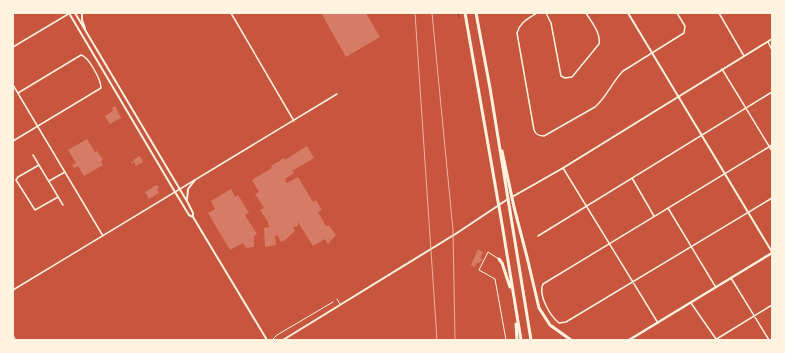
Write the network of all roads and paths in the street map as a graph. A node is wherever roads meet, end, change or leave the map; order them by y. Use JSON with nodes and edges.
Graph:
{"nodes":[{"id":1,"x":70,"y":13,"type":"edge"},
{"id":2,"x":75,"y":13,"type":"edge"},
{"id":3,"x":82,"y":13,"type":"edge"},
{"id":4,"x":231,"y":13,"type":"edge"},
{"id":5,"x":465,"y":13,"type":"edge"},
{"id":6,"x":476,"y":13,"type":"edge"},
{"id":7,"x":537,"y":13,"type":"edge"},
{"id":8,"x":546,"y":13,"type":"edge"},
{"id":9,"x":586,"y":13,"type":"edge"},
{"id":10,"x":628,"y":13,"type":"edge"},
{"id":11,"x":677,"y":13,"type":"edge"},
{"id":12,"x":719,"y":13,"type":"edge"},
{"id":13,"x":89,"y":37,"type":"junction"},
{"id":14,"x":772,"y":39,"type":"edge"},
{"id":15,"x":768,"y":42,"type":"junction"},
{"id":16,"x":13,"y":47,"type":"edge"},
{"id":17,"x":772,"y":50,"type":"edge"},
{"id":18,"x":652,"y":53,"type":"junction"},
{"id":19,"x":744,"y":56,"type":"junction"},
{"id":20,"x":722,"y":69,"type":"junction"},
{"id":21,"x":13,"y":85,"type":"edge"},
{"id":22,"x":490,"y":88,"type":"junction"},
{"id":23,"x":772,"y":92,"type":"edge"},
{"id":24,"x":18,"y":93,"type":"junction"},
{"id":25,"x":337,"y":94,"type":"dead end"},
{"id":26,"x":678,"y":97,"type":"junction"},
{"id":27,"x":745,"y":108,"type":"junction"},
{"id":28,"x":294,"y":121,"type":"junction"},
{"id":29,"x":38,"y":126,"type":"junction"},
{"id":30,"x":701,"y":135,"type":"junction"},
{"id":31,"x":13,"y":141,"type":"edge"},
{"id":32,"x":772,"y":145,"type":"edge"},
{"id":33,"x":769,"y":147,"type":"junction"},
{"id":34,"x":772,"y":152,"type":"edge"},
{"id":35,"x":33,"y":155,"type":"dead end"},
{"id":36,"x":39,"y":164,"type":"junction"},
{"id":37,"x":563,"y":168,"type":"junction"},
{"id":38,"x":65,"y":172,"type":"junction"},
{"id":39,"x":724,"y":174,"type":"junction"},
{"id":40,"x":632,"y":178,"type":"junction"},
{"id":41,"x":195,"y":180,"type":"junction"},
{"id":42,"x":49,"y":181,"type":"junction"},
{"id":43,"x":180,"y":189,"type":"junction"},
{"id":44,"x":175,"y":192,"type":"junction"},
{"id":45,"x":58,"y":197,"type":"junction"},
{"id":46,"x":772,"y":198,"type":"edge"},
{"id":47,"x":188,"y":203,"type":"junction"},
{"id":48,"x":63,"y":205,"type":"dead end"},
{"id":49,"x":587,"y":206,"type":"junction"},
{"id":50,"x":668,"y":208,"type":"junction"},
{"id":51,"x":748,"y":213,"type":"junction"},
{"id":52,"x":654,"y":216,"type":"junction"},
{"id":53,"x":193,"y":217,"type":"junction"},
{"id":54,"x":103,"y":236,"type":"junction"},
{"id":55,"x":538,"y":236,"type":"dead end"},
{"id":56,"x":610,"y":243,"type":"junction"},
{"id":57,"x":692,"y":247,"type":"junction"},
{"id":58,"x":772,"y":252,"type":"edge"},
{"id":59,"x":499,"y":259,"type":"joint"},
{"id":60,"x":731,"y":278,"type":"junction"},
{"id":61,"x":634,"y":282,"type":"junction"},
{"id":62,"x":716,"y":288,"type":"junction"},
{"id":63,"x":13,"y":290,"type":"edge"},
{"id":64,"x":513,"y":296,"type":"junction"},
{"id":65,"x":337,"y":299,"type":"dead end"},
{"id":66,"x":333,"y":302,"type":"dead end"},
{"id":67,"x":691,"y":303,"type":"junction"},
{"id":68,"x":340,"y":304,"type":"junction"},
{"id":69,"x":772,"y":305,"type":"edge"},
{"id":70,"x":755,"y":316,"type":"junction"},
{"id":71,"x":658,"y":323,"type":"junction"},
{"id":72,"x":13,"y":335,"type":"edge"},
{"id":73,"x":273,"y":339,"type":"dead end"},
{"id":74,"x":16,"y":340,"type":"edge"},
{"id":75,"x":267,"y":340,"type":"edge"},
{"id":76,"x":283,"y":340,"type":"edge"},
{"id":77,"x":506,"y":340,"type":"edge"},
{"id":78,"x":519,"y":340,"type":"edge"},
{"id":79,"x":531,"y":340,"type":"edge"},
{"id":80,"x":571,"y":340,"type":"edge"},
{"id":81,"x":629,"y":340,"type":"edge"},
{"id":82,"x":716,"y":340,"type":"edge"},
{"id":83,"x":769,"y":340,"type":"edge"}],
"edges":[{"from":1,"to":16,"type":"street"},
{"from":1,"to":44,"type":"main road"},
{"from":2,"to":13,"type":"main road"},
{"from":3,"to":13,"type":"main road"},
{"from":4,"to":28,"type":"street"},
{"from":5,"to":64,"type":"highway"},
{"from":6,"to":22,"type":"highway"},
{"from":7,"to":18,"type":"street"},
{"from":8,"to":9,"type":"street"},
{"from":10,"to":18,"type":"main road"},
{"from":11,"to":18,"type":"street"},
{"from":12,"to":19,"type":"street"},
{"from":13,"to":43,"type":"main road"},
{"from":14,"to":15,"type":"main road"},
{"from":15,"to":17,"type":"street"},
{"from":15,"to":19,"type":"main road"},
{"from":18,"to":26,"type":"main road"},
{"from":19,"to":20,"type":"main road"},
{"from":20,"to":26,"type":"main road"},
{"from":20,"to":27,"type":"street"},
{"from":21,"to":24,"type":"street"},
{"from":22,"to":79,"type":"highway"},
{"from":22,"to":80,"type":"highway"},
{"from":23,"to":27,"type":"street"},
{"from":24,"to":29,"type":"street"},
{"from":24,"to":29,"type":"street"},
{"from":25,"to":28,"type":"street"},
{"from":26,"to":30,"type":"main road"},
{"from":26,"to":37,"type":"main road"},
{"from":27,"to":30,"type":"street"},
{"from":27,"to":33,"type":"street"},
{"from":28,"to":41,"type":"street"},
{"from":29,"to":31,"type":"street"},
{"from":29,"to":38,"type":"street"},
{"from":30,"to":39,"type":"main road"},
{"from":30,"to":40,"type":"street"},
{"from":32,"to":33,"type":"street"},
{"from":33,"to":34,"type":"street"},
{"from":33,"to":39,"type":"street"},
{"from":35,"to":36,"type":"street"},
{"from":36,"to":42,"type":"street"},
{"from":36,"to":45,"type":"street"},
{"from":37,"to":49,"type":"street"},
{"from":37,"to":68,"type":"main road"},
{"from":38,"to":42,"type":"street"},
{"from":38,"to":54,"type":"street"},
{"from":39,"to":50,"type":"street"},
{"from":39,"to":51,"type":"main road"},
{"from":40,"to":49,"type":"street"},
{"from":40,"to":52,"type":"street"},
{"from":41,"to":43,"type":"street"},
{"from":41,"to":47,"type":"main road"},
{"from":42,"to":45,"type":"street"},
{"from":43,"to":44,"type":"street"},
{"from":43,"to":47,"type":"main road"},
{"from":44,"to":53,"type":"main road"},
{"from":44,"to":54,"type":"street"},
{"from":45,"to":48,"type":"street"},
{"from":46,"to":51,"type":"street"},
{"from":47,"to":53,"type":"main road"},
{"from":49,"to":55,"type":"street"},
{"from":49,"to":56,"type":"street"},
{"from":50,"to":52,"type":"street"},
{"from":50,"to":57,"type":"street"},
{"from":51,"to":57,"type":"street"},
{"from":51,"to":58,"type":"main road"},
{"from":52,"to":56,"type":"street"},
{"from":53,"to":75,"type":"main road"},
{"from":54,"to":63,"type":"street"},
{"from":56,"to":61,"type":"street"},
{"from":56,"to":61,"type":"street"},
{"from":57,"to":61,"type":"street"},
{"from":57,"to":62,"type":"street"},
{"from":58,"to":60,"type":"main road"},
{"from":59,"to":64,"type":"highway"},
{"from":59,"to":77,"type":"lane"},
{"from":60,"to":62,"type":"main road"},
{"from":60,"to":70,"type":"street"},
{"from":61,"to":71,"type":"street"},
{"from":62,"to":67,"type":"main road"},
{"from":64,"to":78,"type":"highway"},
{"from":65,"to":68,"type":"lane"},
{"from":66,"to":73,"type":"path"},
{"from":67,"to":71,"type":"main road"},
{"from":67,"to":82,"type":"street"},
{"from":68,"to":76,"type":"main road"},
{"from":69,"to":70,"type":"street"},
{"from":70,"to":82,"type":"street"},
{"from":70,"to":83,"type":"street"},
{"from":71,"to":81,"type":"main road"},
{"from":72,"to":74,"type":"path"}]}
